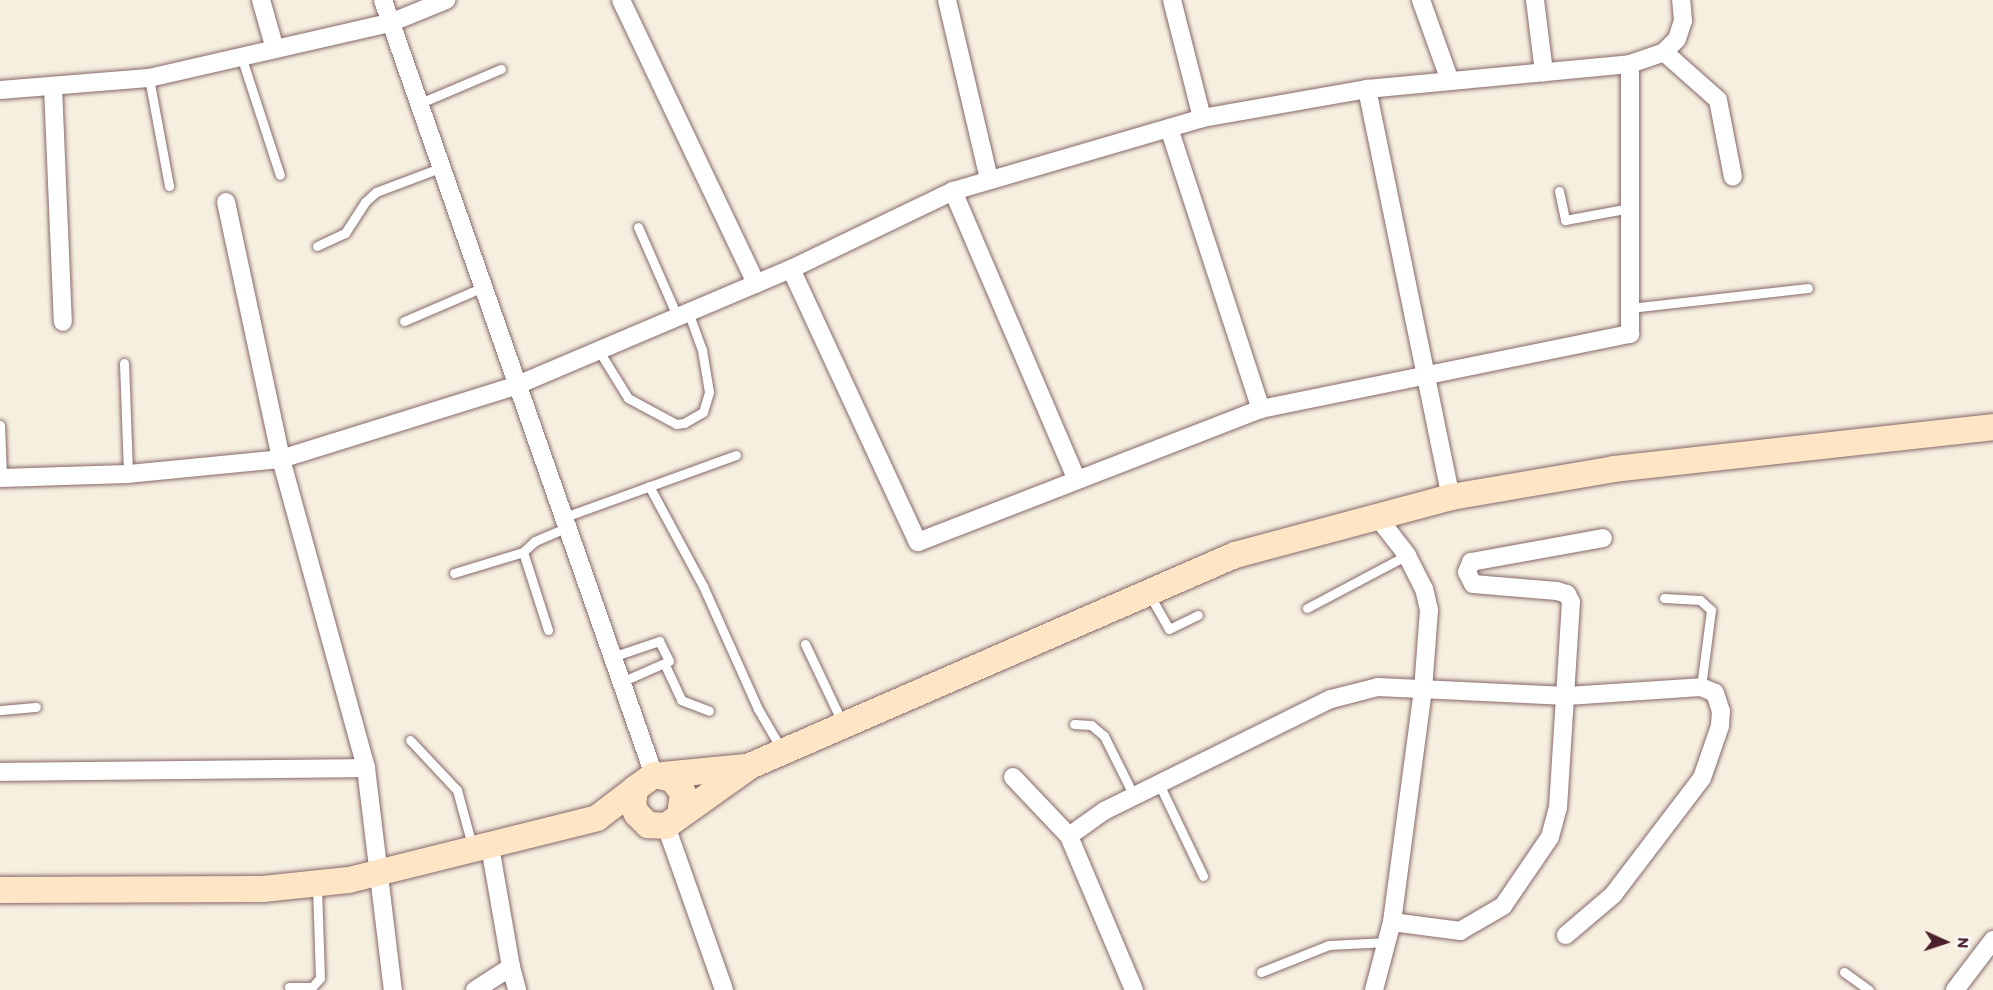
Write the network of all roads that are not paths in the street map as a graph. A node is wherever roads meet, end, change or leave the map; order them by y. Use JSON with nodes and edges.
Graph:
{"nodes":[{"id":1,"x":261,"y":0,"type":"edge"},
{"id":2,"x":383,"y":0,"type":"edge"},
{"id":3,"x":446,"y":0,"type":"edge"},
{"id":4,"x":621,"y":0,"type":"edge"},
{"id":5,"x":947,"y":0,"type":"edge"},
{"id":6,"x":1172,"y":0,"type":"edge"},
{"id":7,"x":1421,"y":0,"type":"edge"},
{"id":8,"x":1535,"y":0,"type":"edge"},
{"id":9,"x":1681,"y":0,"type":"edge"},
{"id":10,"x":390,"y":23,"type":"junction"},
{"id":11,"x":275,"y":49,"type":"junction"},
{"id":12,"x":1664,"y":52,"type":"junction"},
{"id":13,"x":241,"y":56,"type":"junction"},
{"id":14,"x":1630,"y":64,"type":"junction"},
{"id":15,"x":501,"y":69,"type":"dead end"},
{"id":16,"x":1544,"y":72,"type":"junction"},
{"id":17,"x":149,"y":78,"type":"junction"},
{"id":18,"x":1450,"y":81,"type":"junction"},
{"id":19,"x":53,"y":87,"type":"junction"},
{"id":20,"x":1366,"y":89,"type":"junction"},
{"id":21,"x":0,"y":90,"type":"edge"},
{"id":22,"x":418,"y":104,"type":"junction"},
{"id":23,"x":1202,"y":118,"type":"junction"},
{"id":24,"x":1169,"y":128,"type":"junction"},
{"id":25,"x":440,"y":168,"type":"junction"},
{"id":26,"x":280,"y":175,"type":"dead end"},
{"id":27,"x":1733,"y":177,"type":"dead end"},
{"id":28,"x":989,"y":179,"type":"junction"},
{"id":29,"x":169,"y":186,"type":"dead end"},
{"id":30,"x":953,"y":190,"type":"junction"},
{"id":31,"x":1559,"y":191,"type":"dead end"},
{"id":32,"x":226,"y":202,"type":"dead end"},
{"id":33,"x":1630,"y":208,"type":"junction"},
{"id":34,"x":638,"y":227,"type":"dead end"},
{"id":35,"x":317,"y":246,"type":"dead end"},
{"id":36,"x":791,"y":268,"type":"junction"},
{"id":37,"x":756,"y":283,"type":"junction"},
{"id":38,"x":481,"y":288,"type":"junction"},
{"id":39,"x":1808,"y":288,"type":"dead end"},
{"id":40,"x":1630,"y":308,"type":"junction"},
{"id":41,"x":684,"y":316,"type":"junction"},
{"id":42,"x":404,"y":321,"type":"dead end"},
{"id":43,"x":63,"y":322,"type":"dead end"},
{"id":44,"x":599,"y":351,"type":"junction"},
{"id":45,"x":124,"y":363,"type":"dead end"},
{"id":46,"x":1429,"y":375,"type":"junction"},
{"id":47,"x":515,"y":386,"type":"junction"},
{"id":48,"x":1261,"y":410,"type":"junction"},
{"id":49,"x":0,"y":425,"type":"edge"},
{"id":50,"x":1993,"y":427,"type":"edge"},
{"id":51,"x":736,"y":455,"type":"dead end"},
{"id":52,"x":281,"y":459,"type":"junction"},
{"id":53,"x":128,"y":474,"type":"junction"},
{"id":54,"x":1,"y":478,"type":"edge"},
{"id":55,"x":1076,"y":478,"type":"junction"},
{"id":56,"x":649,"y":486,"type":"junction"},
{"id":57,"x":1451,"y":497,"type":"junction"},
{"id":58,"x":1376,"y":515,"type":"junction"},
{"id":59,"x":564,"y":523,"type":"junction"},
{"id":60,"x":1603,"y":538,"type":"dead end"},
{"id":61,"x":523,"y":552,"type":"junction"},
{"id":62,"x":1407,"y":555,"type":"junction"},
{"id":63,"x":454,"y":573,"type":"dead end"},
{"id":64,"x":1148,"y":592,"type":"junction"},
{"id":65,"x":1664,"y":598,"type":"dead end"},
{"id":66,"x":1307,"y":608,"type":"dead end"},
{"id":67,"x":1198,"y":615,"type":"dead end"},
{"id":68,"x":548,"y":630,"type":"dead end"},
{"id":69,"x":805,"y":644,"type":"dead end"},
{"id":70,"x":612,"y":657,"type":"junction"},
{"id":71,"x":665,"y":665,"type":"junction"},
{"id":72,"x":621,"y":682,"type":"junction"},
{"id":73,"x":1701,"y":687,"type":"junction"},
{"id":74,"x":1423,"y":690,"type":"junction"},
{"id":75,"x":1567,"y":696,"type":"junction"},
{"id":76,"x":36,"y":707,"type":"dead end"},
{"id":77,"x":0,"y":710,"type":"edge"},
{"id":78,"x":709,"y":711,"type":"dead end"},
{"id":79,"x":1074,"y":724,"type":"dead end"},
{"id":80,"x":844,"y":726,"type":"junction"},
{"id":81,"x":410,"y":740,"type":"dead end"},
{"id":82,"x":783,"y":752,"type":"junction"},
{"id":83,"x":750,"y":766,"type":"junction"},
{"id":84,"x":366,"y":768,"type":"junction"},
{"id":85,"x":0,"y":772,"type":"edge"},
{"id":86,"x":1012,"y":777,"type":"dead end"},
{"id":87,"x":651,"y":779,"type":"junction"},
{"id":88,"x":1159,"y":784,"type":"junction"},
{"id":89,"x":1134,"y":795,"type":"junction"},
{"id":90,"x":597,"y":818,"type":"junction"},
{"id":91,"x":664,"y":822,"type":"junction"},
{"id":92,"x":1069,"y":836,"type":"junction"},
{"id":93,"x":482,"y":849,"type":"junction"},
{"id":94,"x":377,"y":875,"type":"junction"},
{"id":95,"x":1203,"y":876,"type":"dead end"},
{"id":96,"x":316,"y":884,"type":"junction"},
{"id":97,"x":0,"y":890,"type":"edge"},
{"id":98,"x":1392,"y":922,"type":"junction"},
{"id":99,"x":1566,"y":935,"type":"dead end"},
{"id":100,"x":1993,"y":940,"type":"edge"},
{"id":101,"x":1387,"y":942,"type":"junction"},
{"id":102,"x":511,"y":967,"type":"junction"},
{"id":103,"x":1261,"y":972,"type":"dead end"},
{"id":104,"x":1845,"y":972,"type":"dead end"},
{"id":105,"x":289,"y":987,"type":"dead end"},
{"id":106,"x":393,"y":990,"type":"edge"},
{"id":107,"x":475,"y":990,"type":"edge"},
{"id":108,"x":517,"y":990,"type":"edge"},
{"id":109,"x":724,"y":990,"type":"edge"},
{"id":110,"x":1134,"y":990,"type":"edge"},
{"id":111,"x":1374,"y":990,"type":"edge"},
{"id":112,"x":1869,"y":990,"type":"edge"},
{"id":113,"x":1955,"y":990,"type":"edge"}],
"edges":[{"from":1,"to":11,"type":"street"},
{"from":2,"to":10,"type":"street"},
{"from":3,"to":10,"type":"street"},
{"from":4,"to":37,"type":"street"},
{"from":5,"to":28,"type":"street"},
{"from":6,"to":23,"type":"street"},
{"from":7,"to":18,"type":"street"},
{"from":8,"to":16,"type":"street"},
{"from":9,"to":12,"type":"street"},
{"from":10,"to":11,"type":"street"},
{"from":10,"to":22,"type":"street"},
{"from":11,"to":13,"type":"street"},
{"from":12,"to":14,"type":"street"},
{"from":12,"to":27,"type":"street"},
{"from":13,"to":17,"type":"street"},
{"from":13,"to":26,"type":"lane"},
{"from":14,"to":16,"type":"street"},
{"from":14,"to":33,"type":"street"},
{"from":15,"to":22,"type":"lane"},
{"from":16,"to":18,"type":"street"},
{"from":17,"to":19,"type":"street"},
{"from":17,"to":29,"type":"lane"},
{"from":18,"to":20,"type":"street"},
{"from":19,"to":21,"type":"street"},
{"from":19,"to":43,"type":"street"},
{"from":20,"to":23,"type":"street"},
{"from":20,"to":46,"type":"street"},
{"from":22,"to":25,"type":"street"},
{"from":23,"to":24,"type":"street"},
{"from":24,"to":28,"type":"street"},
{"from":24,"to":48,"type":"street"},
{"from":25,"to":35,"type":"lane"},
{"from":25,"to":38,"type":"street"},
{"from":28,"to":30,"type":"street"},
{"from":30,"to":36,"type":"street"},
{"from":30,"to":55,"type":"street"},
{"from":31,"to":33,"type":"lane"},
{"from":32,"to":52,"type":"street"},
{"from":33,"to":40,"type":"street"},
{"from":34,"to":41,"type":"lane"},
{"from":36,"to":37,"type":"street"},
{"from":36,"to":55,"type":"street"},
{"from":37,"to":41,"type":"street"},
{"from":38,"to":42,"type":"lane"},
{"from":38,"to":47,"type":"street"},
{"from":39,"to":40,"type":"lane"},
{"from":40,"to":46,"type":"street"},
{"from":41,"to":44,"type":"street"},
{"from":41,"to":44,"type":"lane"},
{"from":44,"to":47,"type":"street"},
{"from":45,"to":53,"type":"lane"},
{"from":46,"to":48,"type":"street"},
{"from":46,"to":57,"type":"street"},
{"from":47,"to":52,"type":"street"},
{"from":47,"to":59,"type":"street"},
{"from":48,"to":55,"type":"street"},
{"from":49,"to":54,"type":"lane"},
{"from":50,"to":57,"type":"street"},
{"from":51,"to":56,"type":"lane"},
{"from":52,"to":53,"type":"street"},
{"from":52,"to":84,"type":"street"},
{"from":53,"to":54,"type":"street"},
{"from":56,"to":59,"type":"lane"},
{"from":56,"to":82,"type":"lane"},
{"from":57,"to":58,"type":"street"},
{"from":58,"to":62,"type":"street"},
{"from":58,"to":64,"type":"street"},
{"from":59,"to":61,"type":"lane"},
{"from":59,"to":70,"type":"street"},
{"from":60,"to":75,"type":"street"},
{"from":61,"to":63,"type":"lane"},
{"from":61,"to":68,"type":"lane"},
{"from":62,"to":66,"type":"lane"},
{"from":62,"to":74,"type":"street"},
{"from":64,"to":67,"type":"lane"},
{"from":64,"to":80,"type":"street"},
{"from":65,"to":73,"type":"lane"},
{"from":69,"to":80,"type":"lane"},
{"from":70,"to":71,"type":"lane"},
{"from":70,"to":72,"type":"street"},
{"from":71,"to":72,"type":"lane"},
{"from":71,"to":78,"type":"lane"},
{"from":72,"to":87,"type":"street"},
{"from":73,"to":75,"type":"street"},
{"from":73,"to":99,"type":"street"},
{"from":74,"to":75,"type":"street"},
{"from":74,"to":88,"type":"street"},
{"from":74,"to":98,"type":"street"},
{"from":75,"to":98,"type":"street"},
{"from":76,"to":77,"type":"lane"},
{"from":79,"to":89,"type":"lane"},
{"from":80,"to":82,"type":"street"},
{"from":81,"to":93,"type":"lane"},
{"from":82,"to":83,"type":"street"},
{"from":83,"to":87,"type":"street"},
{"from":83,"to":91,"type":"street"},
{"from":84,"to":85,"type":"street"},
{"from":84,"to":94,"type":"street"},
{"from":86,"to":92,"type":"street"},
{"from":87,"to":90,"type":"street"},
{"from":87,"to":91,"type":"street"},
{"from":87,"to":91,"type":"street"},
{"from":88,"to":89,"type":"street"},
{"from":88,"to":95,"type":"lane"},
{"from":89,"to":92,"type":"street"},
{"from":90,"to":91,"type":"street"},
{"from":90,"to":93,"type":"street"},
{"from":91,"to":109,"type":"street"},
{"from":92,"to":110,"type":"street"},
{"from":93,"to":94,"type":"street"},
{"from":93,"to":102,"type":"street"},
{"from":94,"to":96,"type":"street"},
{"from":94,"to":106,"type":"street"},
{"from":96,"to":97,"type":"street"},
{"from":96,"to":105,"type":"lane"},
{"from":98,"to":101,"type":"street"},
{"from":100,"to":113,"type":"street"},
{"from":101,"to":103,"type":"lane"},
{"from":101,"to":111,"type":"street"},
{"from":102,"to":107,"type":"street"},
{"from":102,"to":108,"type":"street"},
{"from":104,"to":112,"type":"lane"}]}
